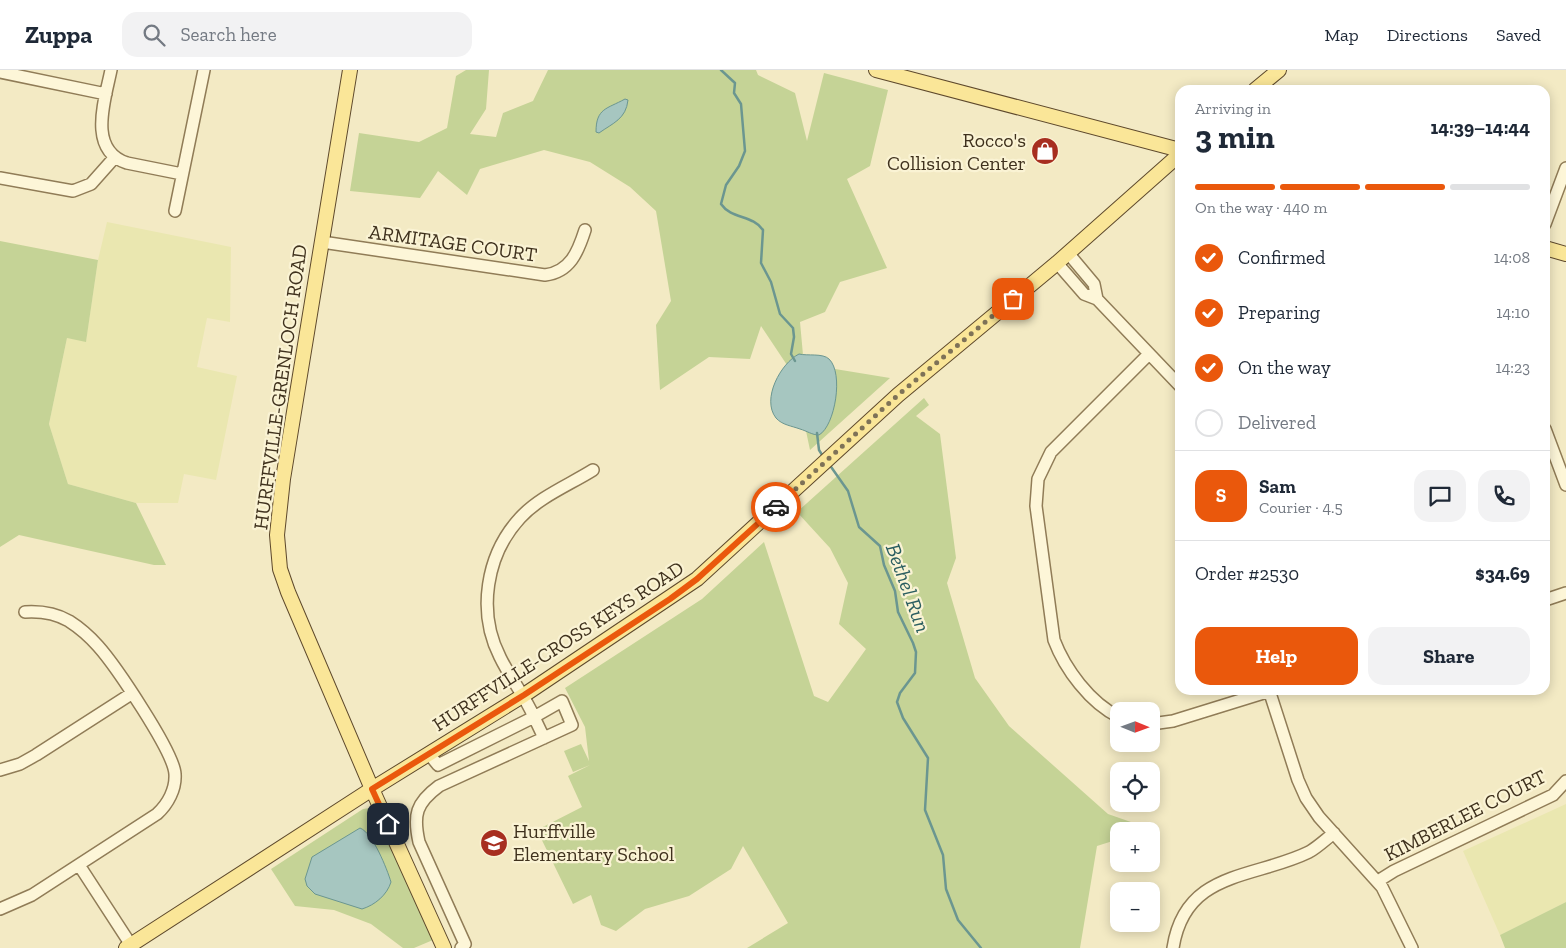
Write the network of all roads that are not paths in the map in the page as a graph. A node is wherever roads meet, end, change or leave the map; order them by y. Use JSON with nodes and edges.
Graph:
{"nodes":[{"id":1,"x":111,"y":70,"type":"edge"},
{"id":2,"x":204,"y":70,"type":"edge"},
{"id":3,"x":350,"y":70,"type":"edge"},
{"id":4,"x":876,"y":70,"type":"edge"},
{"id":5,"x":1279,"y":70,"type":"edge"},
{"id":6,"x":0,"y":72,"type":"edge"},
{"id":7,"x":1261,"y":85,"type":"edge"},
{"id":8,"x":106,"y":94,"type":"junction"},
{"id":9,"x":1175,"y":149,"type":"edge"},
{"id":10,"x":115,"y":157,"type":"junction"},
{"id":11,"x":1175,"y":158,"type":"edge"},
{"id":12,"x":1566,"y":168,"type":"edge"},
{"id":13,"x":182,"y":174,"type":"junction"},
{"id":14,"x":0,"y":178,"type":"edge"},
{"id":15,"x":174,"y":211,"type":"dead end"},
{"id":16,"x":1550,"y":211,"type":"edge"},
{"id":17,"x":584,"y":230,"type":"dead end"},
{"id":18,"x":322,"y":242,"type":"junction"},
{"id":19,"x":1550,"y":249,"type":"edge"},
{"id":20,"x":1068,"y":253,"type":"junction"},
{"id":21,"x":1566,"y":254,"type":"edge"},
{"id":22,"x":1056,"y":262,"type":"junction"},
{"id":23,"x":1097,"y":299,"type":"junction"},
{"id":24,"x":1149,"y":354,"type":"junction"},
{"id":25,"x":1175,"y":381,"type":"edge"},
{"id":26,"x":1550,"y":442,"type":"edge"},
{"id":27,"x":593,"y":470,"type":"dead end"},
{"id":28,"x":1566,"y":485,"type":"edge"},
{"id":29,"x":1566,"y":593,"type":"edge"},
{"id":30,"x":1550,"y":598,"type":"edge"},
{"id":31,"x":25,"y":612,"type":"dead end"},
{"id":32,"x":131,"y":694,"type":"junction"},
{"id":33,"x":524,"y":695,"type":"junction"},
{"id":34,"x":1257,"y":695,"type":"edge"},
{"id":35,"x":1271,"y":695,"type":"edge"},
{"id":36,"x":1110,"y":711,"type":"edge"},
{"id":37,"x":534,"y":717,"type":"junction"},
{"id":38,"x":1160,"y":723,"type":"edge"},
{"id":39,"x":544,"y":738,"type":"junction"},
{"id":40,"x":433,"y":759,"type":"junction"},
{"id":41,"x":0,"y":770,"type":"edge"},
{"id":42,"x":1566,"y":781,"type":"edge"},
{"id":43,"x":439,"y":786,"type":"junction"},
{"id":44,"x":372,"y":789,"type":"junction"},
{"id":45,"x":1334,"y":833,"type":"junction"},
{"id":46,"x":79,"y":865,"type":"junction"},
{"id":47,"x":1378,"y":882,"type":"junction"},
{"id":48,"x":0,"y":909,"type":"edge"},
{"id":49,"x":128,"y":946,"type":"edge"},
{"id":50,"x":444,"y":948,"type":"edge"},
{"id":51,"x":460,"y":948,"type":"edge"},
{"id":52,"x":1173,"y":948,"type":"edge"},
{"id":53,"x":1412,"y":948,"type":"edge"}],
"edges":[{"from":1,"to":8,"type":"street"},
{"from":2,"to":13,"type":"street"},
{"from":3,"to":18,"type":"main road","name":"HURFFVILLE-GRENLOCH ROAD"},
{"from":4,"to":9,"type":"main road"},
{"from":5,"to":7,"type":"main road"},
{"from":6,"to":8,"type":"street"},
{"from":8,"to":10,"type":"street"},
{"from":10,"to":13,"type":"street"},
{"from":10,"to":14,"type":"street"},
{"from":11,"to":20,"type":"main road","name":"HURFFVILLE-CROSS KEYS ROAD"},
{"from":12,"to":16,"type":"street"},
{"from":13,"to":15,"type":"street"},
{"from":17,"to":18,"type":"street","name":"ARMITAGE COURT"},
{"from":18,"to":44,"type":"main road","name":"HURFFVILLE-GRENLOCH ROAD"},
{"from":19,"to":21,"type":"main road"},
{"from":20,"to":22,"type":"main road","name":"HURFFVILLE-CROSS KEYS ROAD"},
{"from":20,"to":23,"type":"street"},
{"from":22,"to":23,"type":"street"},
{"from":22,"to":33,"type":"main road","name":"HURFFVILLE-CROSS KEYS ROAD"},
{"from":23,"to":24,"type":"street"},
{"from":24,"to":25,"type":"street"},
{"from":24,"to":36,"type":"street"},
{"from":26,"to":28,"type":"street"},
{"from":27,"to":33,"type":"street"},
{"from":29,"to":30,"type":"street"},
{"from":31,"to":32,"type":"street"},
{"from":32,"to":41,"type":"street"},
{"from":32,"to":46,"type":"street"},
{"from":33,"to":37,"type":"street"},
{"from":33,"to":40,"type":"main road","name":"HURFFVILLE-CROSS KEYS ROAD"},
{"from":34,"to":38,"type":"street"},
{"from":35,"to":45,"type":"street"},
{"from":37,"to":39,"type":"street"},
{"from":37,"to":39,"type":"street"},
{"from":37,"to":40,"type":"street"},
{"from":39,"to":43,"type":"street"},
{"from":40,"to":43,"type":"street"},
{"from":40,"to":44,"type":"main road","name":"HURFFVILLE-CROSS KEYS ROAD"},
{"from":42,"to":47,"type":"street","name":"KIMBERLEE COURT"},
{"from":43,"to":51,"type":"street"},
{"from":44,"to":49,"type":"main road","name":"HURFFVILLE-CROSS KEYS ROAD"},
{"from":44,"to":50,"type":"main road","name":"HURFFVILLE-GRENLOCH ROAD"},
{"from":45,"to":47,"type":"street"},
{"from":45,"to":52,"type":"street"},
{"from":46,"to":48,"type":"street"},
{"from":46,"to":49,"type":"street"},
{"from":47,"to":53,"type":"street"}]}
